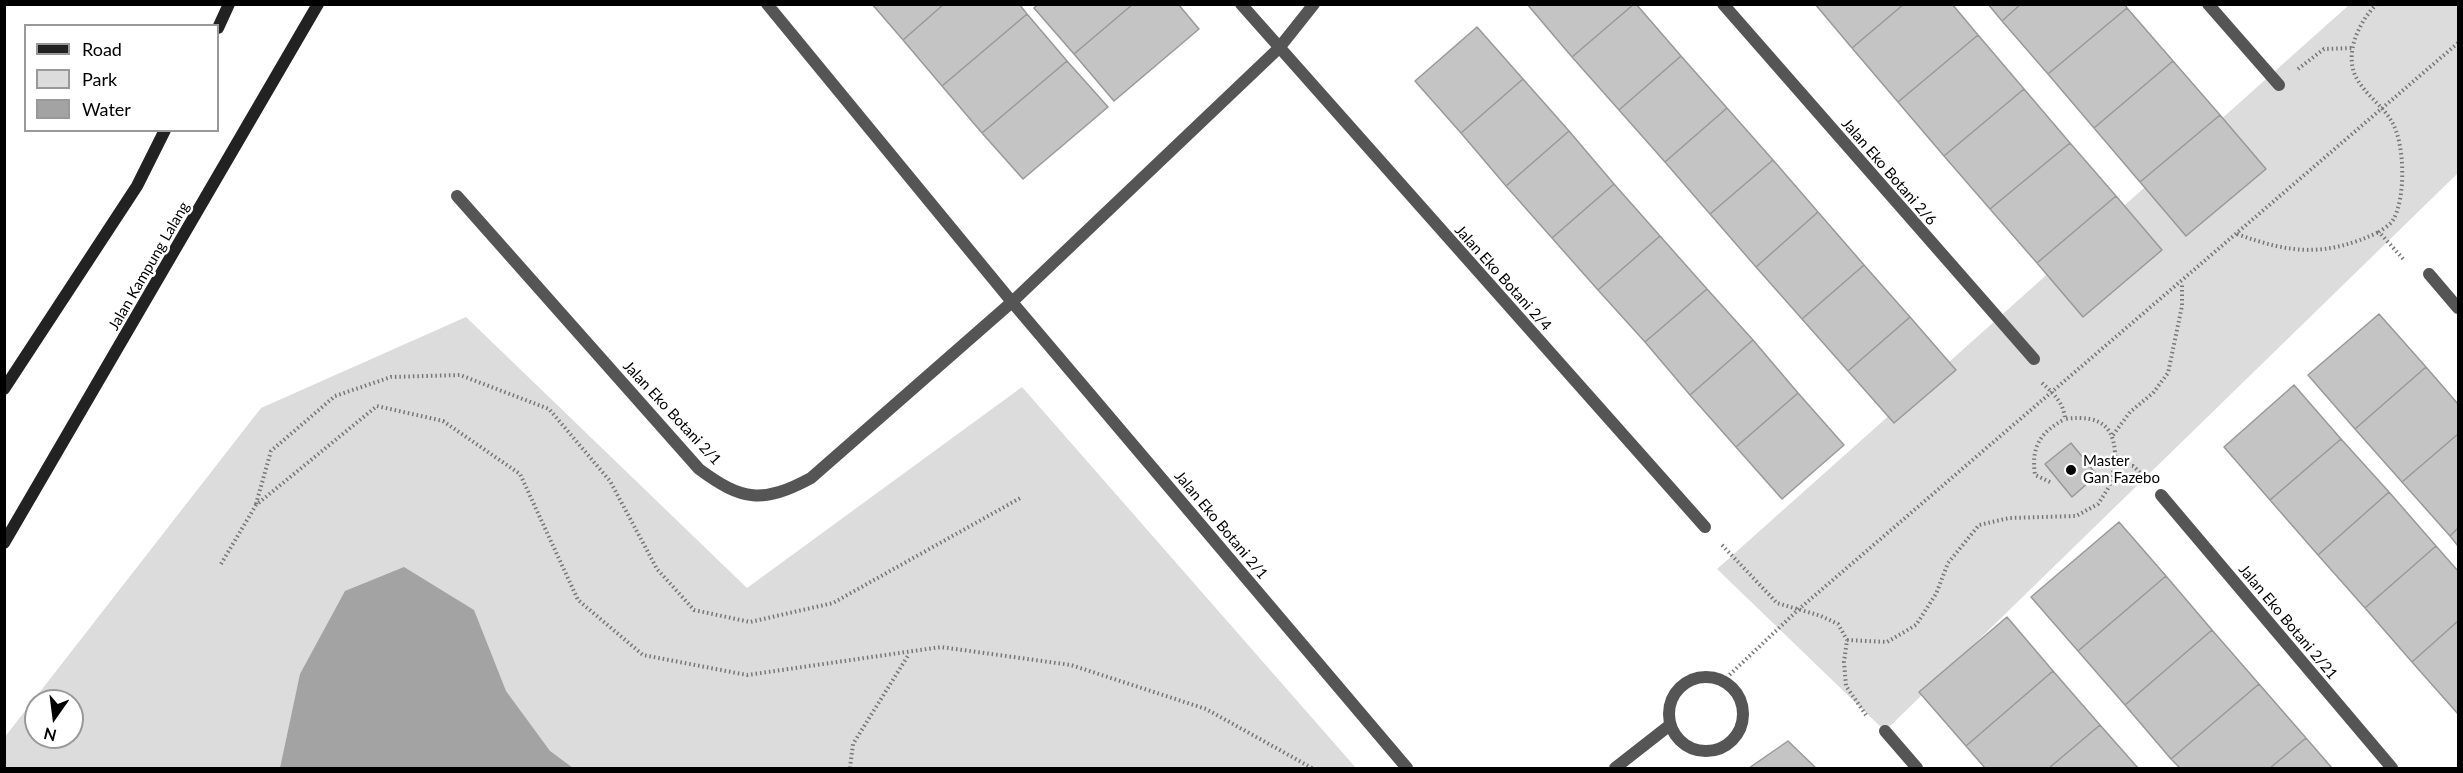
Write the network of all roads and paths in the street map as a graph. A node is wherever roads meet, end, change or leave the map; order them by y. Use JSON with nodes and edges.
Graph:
{"nodes":[{"id":1,"x":229,"y":4,"type":"edge"},
{"id":2,"x":318,"y":4,"type":"edge"},
{"id":3,"x":766,"y":4,"type":"edge"},
{"id":4,"x":1241,"y":4,"type":"edge"},
{"id":5,"x":1314,"y":4,"type":"edge"},
{"id":6,"x":1723,"y":4,"type":"edge"},
{"id":7,"x":2208,"y":4,"type":"edge"},
{"id":8,"x":2377,"y":4,"type":"edge"},
{"id":9,"x":219,"y":26,"type":"edge"},
{"id":10,"x":2458,"y":43,"type":"edge"},
{"id":11,"x":1279,"y":48,"type":"junction"},
{"id":12,"x":2353,"y":48,"type":"junction"},
{"id":13,"x":2279,"y":85,"type":"joint"},
{"id":14,"x":2382,"y":109,"type":"junction"},
{"id":15,"x":164,"y":132,"type":"edge"},
{"id":16,"x":457,"y":196,"type":"dead end"},
{"id":17,"x":2379,"y":232,"type":"junction"},
{"id":18,"x":2237,"y":234,"type":"junction"},
{"id":19,"x":2429,"y":274,"type":"joint"},
{"id":20,"x":2182,"y":282,"type":"junction"},
{"id":21,"x":1012,"y":302,"type":"junction"},
{"id":22,"x":2458,"y":308,"type":"edge"},
{"id":23,"x":2034,"y":359,"type":"joint"},
{"id":24,"x":4,"y":389,"type":"edge"},
{"id":25,"x":2053,"y":392,"type":"junction"},
{"id":26,"x":2065,"y":419,"type":"junction"},
{"id":27,"x":2113,"y":435,"type":"junction"},
{"id":28,"x":2115,"y":465,"type":"junction"},
{"id":29,"x":2050,"y":482,"type":"dead end"},
{"id":30,"x":2161,"y":495,"type":"joint"},
{"id":31,"x":1022,"y":496,"type":"dead end"},
{"id":32,"x":256,"y":505,"type":"junction"},
{"id":33,"x":1705,"y":527,"type":"joint"},
{"id":34,"x":4,"y":543,"type":"edge"},
{"id":35,"x":221,"y":564,"type":"dead end"},
{"id":36,"x":1799,"y":609,"type":"junction"},
{"id":37,"x":1847,"y":640,"type":"junction"},
{"id":38,"x":909,"y":653,"type":"junction"},
{"id":39,"x":1723,"y":681,"type":"junction"},
{"id":40,"x":1670,"y":725,"type":"junction"},
{"id":41,"x":1885,"y":731,"type":"joint"},
{"id":42,"x":850,"y":768,"type":"edge"},
{"id":43,"x":1312,"y":768,"type":"edge"},
{"id":44,"x":1407,"y":768,"type":"edge"},
{"id":45,"x":1615,"y":768,"type":"edge"},
{"id":46,"x":1917,"y":768,"type":"edge"},
{"id":47,"x":2392,"y":768,"type":"edge"}],
"edges":[{"from":1,"to":9,"type":"main road"},
{"from":2,"to":34,"type":"main road","name":"Jalan Kampung Lalang"},
{"from":3,"to":21,"type":"street","name":"Jalan Eko Botani 2/1"},
{"from":4,"to":11,"type":"street"},
{"from":5,"to":11,"type":"street"},
{"from":6,"to":23,"type":"street","name":"Jalan Eko Botani 2/6"},
{"from":7,"to":13,"type":"street"},
{"from":8,"to":12,"type":"path"},
{"from":10,"to":14,"type":"path"},
{"from":11,"to":21,"type":"street"},
{"from":11,"to":33,"type":"street","name":"Jalan Eko Botani 2/4"},
{"from":12,"to":13,"type":"path"},
{"from":12,"to":14,"type":"path"},
{"from":14,"to":17,"type":"path"},
{"from":14,"to":18,"type":"path"},
{"from":15,"to":24,"type":"main road"},
{"from":16,"to":21,"type":"street","name":"Jalan Eko Botani 2/1"},
{"from":17,"to":18,"type":"path"},
{"from":17,"to":19,"type":"path"},
{"from":18,"to":20,"type":"path"},
{"from":19,"to":22,"type":"street"},
{"from":20,"to":25,"type":"path"},
{"from":20,"to":27,"type":"path"},
{"from":21,"to":44,"type":"street","name":"Jalan Eko Botani 2/1"},
{"from":23,"to":25,"type":"path"},
{"from":25,"to":26,"type":"path"},
{"from":25,"to":36,"type":"path"},
{"from":26,"to":27,"type":"path"},
{"from":26,"to":29,"type":"path"},
{"from":27,"to":28,"type":"path"},
{"from":28,"to":30,"type":"path"},
{"from":28,"to":37,"type":"path"},
{"from":30,"to":47,"type":"street","name":"Jalan Eko Botani 2/21"},
{"from":31,"to":32,"type":"path"},
{"from":32,"to":35,"type":"path"},
{"from":32,"to":38,"type":"path"},
{"from":33,"to":36,"type":"path"},
{"from":36,"to":37,"type":"path"},
{"from":36,"to":39,"type":"path"},
{"from":37,"to":41,"type":"path"},
{"from":38,"to":42,"type":"path"},
{"from":38,"to":43,"type":"path"},
{"from":39,"to":40,"type":"street"},
{"from":39,"to":40,"type":"street"},
{"from":40,"to":45,"type":"street"},
{"from":41,"to":46,"type":"street"}]}
